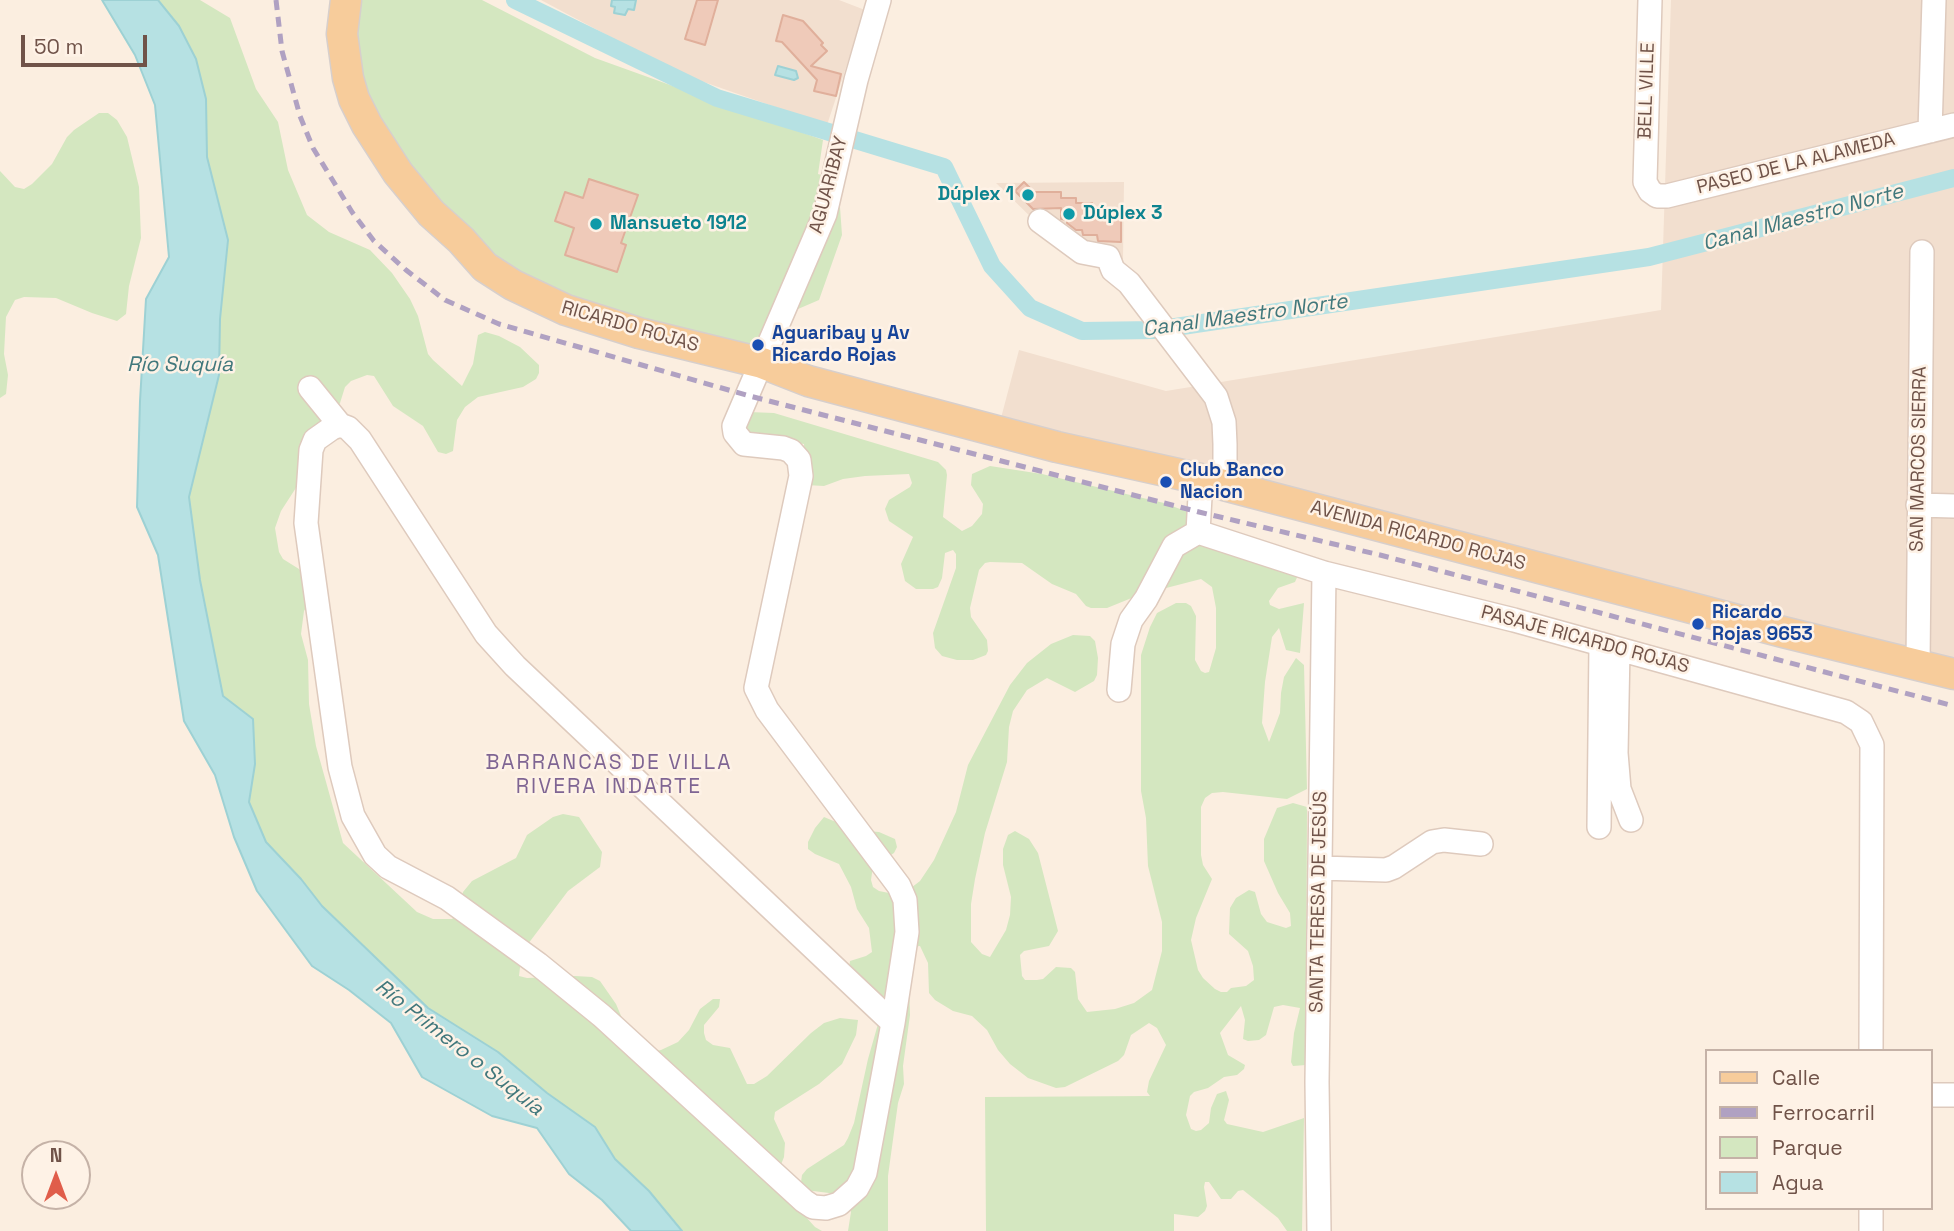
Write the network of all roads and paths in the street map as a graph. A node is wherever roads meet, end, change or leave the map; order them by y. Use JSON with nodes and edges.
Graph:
{"nodes":[{"id":1,"x":346,"y":0,"type":"edge"},
{"id":2,"x":1650,"y":0,"type":"edge"},
{"id":3,"x":1934,"y":0,"type":"edge"},
{"id":4,"x":876,"y":1,"type":"edge"},
{"id":5,"x":1954,"y":125,"type":"edge"},
{"id":6,"x":1930,"y":131,"type":"junction"},
{"id":7,"x":1645,"y":182,"type":"joint"},
{"id":8,"x":1040,"y":221,"type":"dead end"},
{"id":9,"x":1922,"y":252,"type":"dead end"},
{"id":10,"x":130,"y":362,"type":"dead end"},
{"id":11,"x":234,"y":362,"type":"dead end"},
{"id":12,"x":762,"y":363,"type":"junction"},
{"id":13,"x":310,"y":388,"type":"dead end"},
{"id":14,"x":340,"y":425,"type":"junction"},
{"id":15,"x":1211,"y":482,"type":"junction"},
{"id":16,"x":1919,"y":505,"type":"junction"},
{"id":17,"x":1954,"y":506,"type":"edge"},
{"id":18,"x":1198,"y":532,"type":"junction"},
{"id":19,"x":1324,"y":573,"type":"junction"},
{"id":20,"x":1610,"y":647,"type":"junction"},
{"id":21,"x":1918,"y":666,"type":"junction"},
{"id":22,"x":1954,"y":674,"type":"edge"},
{"id":23,"x":1119,"y":690,"type":"dead end"},
{"id":24,"x":1631,"y":820,"type":"dead end"},
{"id":25,"x":1599,"y":828,"type":"dead end"},
{"id":26,"x":1481,"y":844,"type":"dead end"},
{"id":27,"x":1320,"y":868,"type":"junction"},
{"id":28,"x":892,"y":1023,"type":"junction"},
{"id":29,"x":1871,"y":1049,"type":"edge"},
{"id":30,"x":1933,"y":1095,"type":"edge"},
{"id":31,"x":1954,"y":1095,"type":"edge"},
{"id":32,"x":1871,"y":1210,"type":"edge"},
{"id":33,"x":1319,"y":1231,"type":"edge"},
{"id":34,"x":1871,"y":1231,"type":"edge"}],
"edges":[{"from":1,"to":12,"type":"main road","name":"RICARDO ROJAS"},
{"from":2,"to":7,"type":"street","name":"BELL VILLE"},
{"from":3,"to":6,"type":"street"},
{"from":4,"to":12,"type":"street","name":"AGUARIBAY"},
{"from":5,"to":6,"type":"street","name":"PASEO DE LA ALAMEDA"},
{"from":6,"to":7,"type":"street","name":"PASEO DE LA ALAMEDA"},
{"from":8,"to":15,"type":"street"},
{"from":9,"to":16,"type":"street","name":"SAN MARCOS SIERRA"},
{"from":10,"to":11,"type":"path"},
{"from":12,"to":15,"type":"main road","name":"AVENIDA RICARDO ROJAS"},
{"from":12,"to":28,"type":"street","name":"AGUARIBAY"},
{"from":13,"to":14,"type":"street"},
{"from":14,"to":28,"type":"street"},
{"from":14,"to":28,"type":"street"},
{"from":15,"to":18,"type":"street"},
{"from":15,"to":21,"type":"main road","name":"AVENIDA RICARDO ROJAS"},
{"from":16,"to":17,"type":"street"},
{"from":16,"to":21,"type":"street","name":"SAN MARCOS SIERRA"},
{"from":18,"to":19,"type":"street","name":"PASAJE RICARDO ROJAS"},
{"from":18,"to":23,"type":"street"},
{"from":19,"to":20,"type":"street","name":"PASAJE RICARDO ROJAS"},
{"from":19,"to":27,"type":"street","name":"SANTA TERESA DE JESÚS"},
{"from":20,"to":24,"type":"street"},
{"from":20,"to":25,"type":"street"},
{"from":20,"to":29,"type":"street","name":"PASAJE RICARDO ROJAS"},
{"from":21,"to":22,"type":"main road","name":"AVENIDA RICARDO ROJAS"},
{"from":26,"to":27,"type":"street"},
{"from":27,"to":33,"type":"street","name":"SANTA TERESA DE JESÚS"},
{"from":30,"to":31,"type":"street"},
{"from":32,"to":34,"type":"street"}]}
